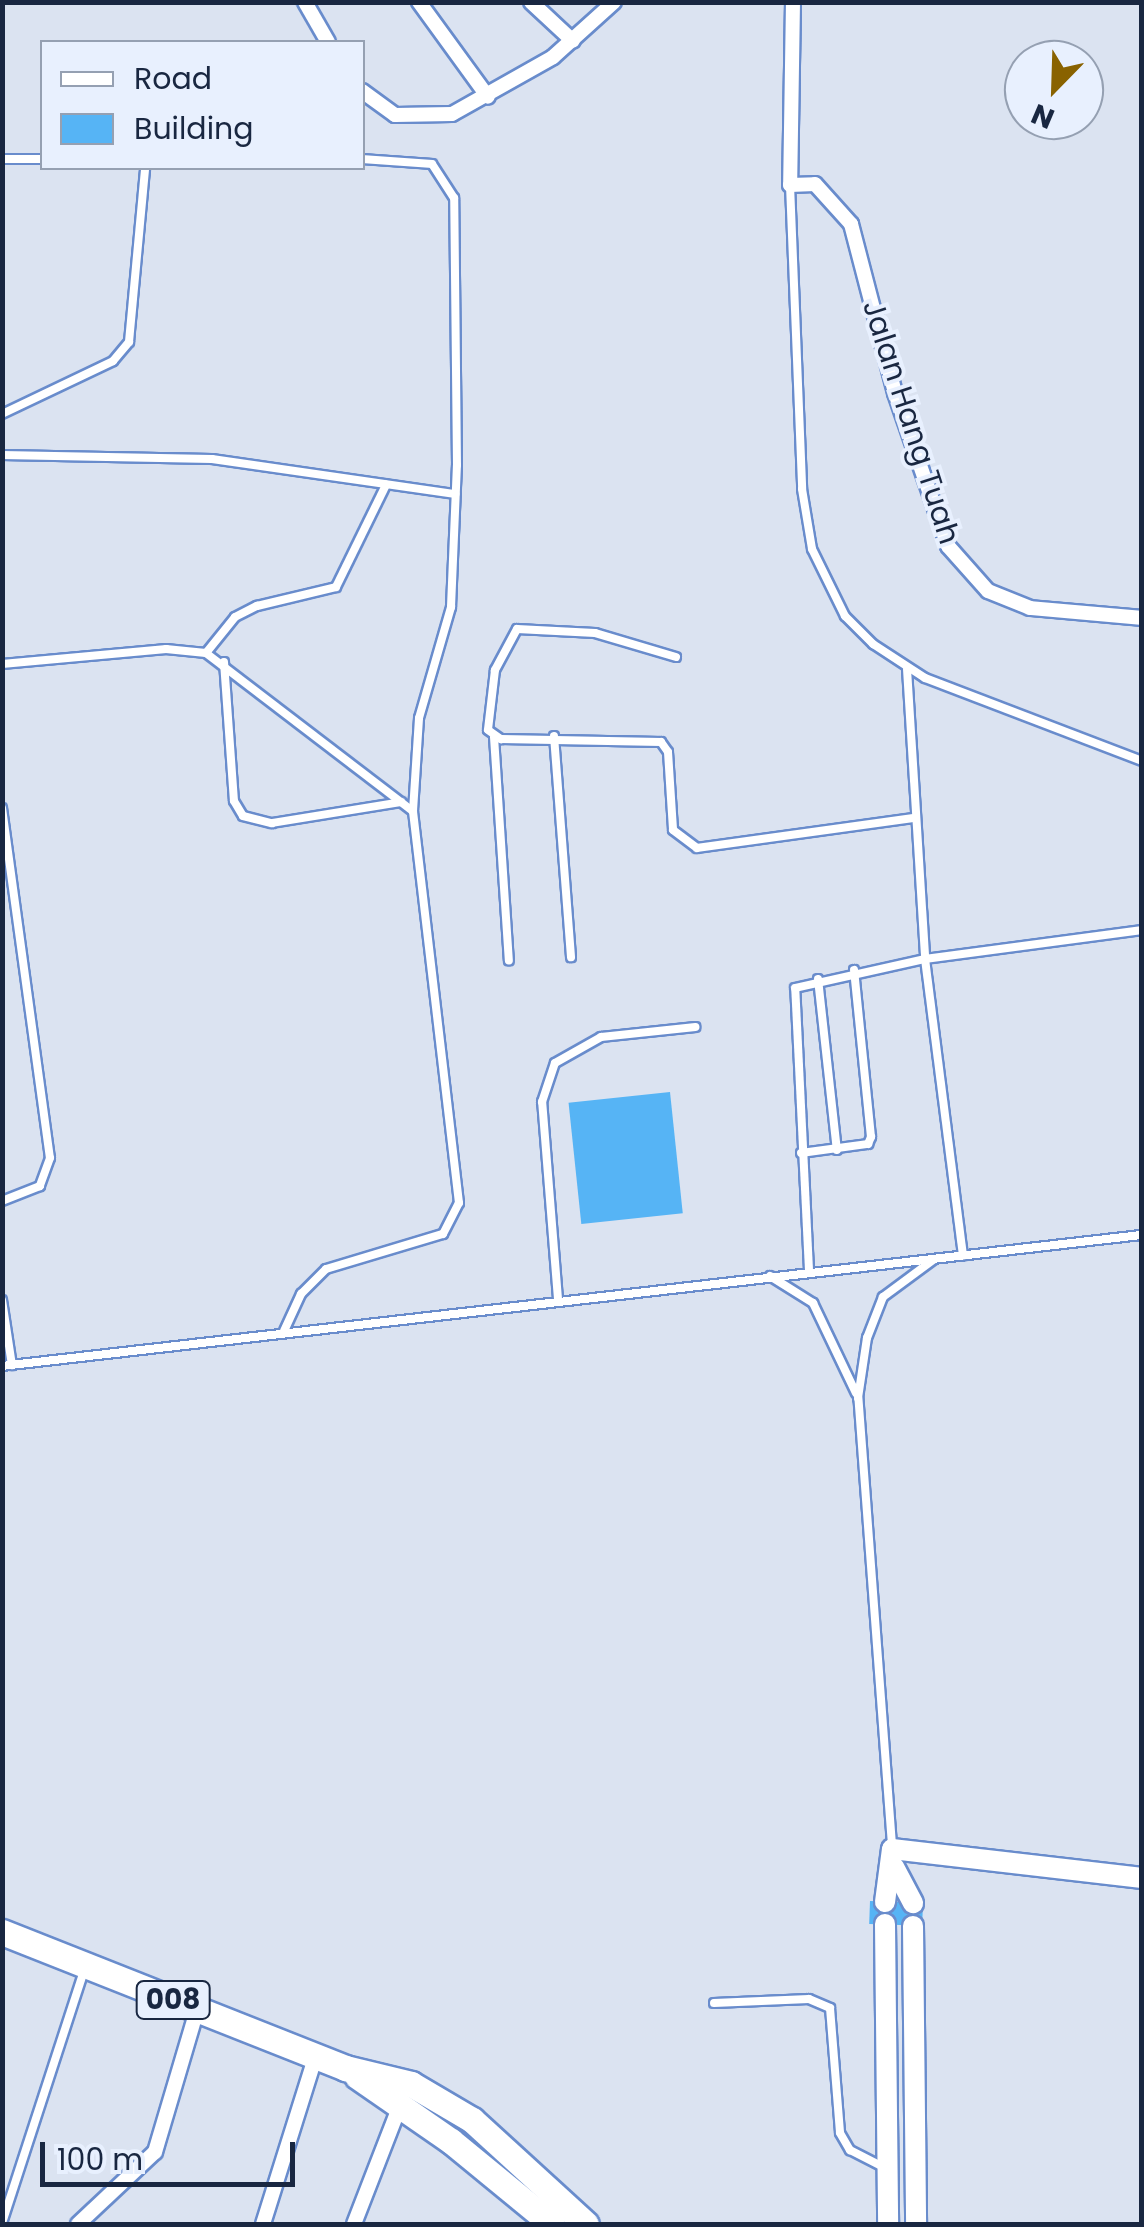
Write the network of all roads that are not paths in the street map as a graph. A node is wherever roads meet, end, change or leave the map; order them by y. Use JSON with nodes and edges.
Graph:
{"nodes":[{"id":1,"x":305,"y":2,"type":"edge"},
{"id":2,"x":420,"y":2,"type":"edge"},
{"id":3,"x":531,"y":2,"type":"edge"},
{"id":4,"x":614,"y":2,"type":"edge"},
{"id":5,"x":792,"y":2,"type":"edge"},
{"id":6,"x":327,"y":40,"type":"edge"},
{"id":7,"x":573,"y":41,"type":"junction"},
{"id":8,"x":365,"y":93,"type":"edge"},
{"id":9,"x":488,"y":97,"type":"junction"},
{"id":10,"x":2,"y":159,"type":"edge"},
{"id":11,"x":40,"y":159,"type":"edge"},
{"id":12,"x":365,"y":159,"type":"edge"},
{"id":13,"x":145,"y":170,"type":"edge"},
{"id":14,"x":790,"y":185,"type":"junction"},
{"id":15,"x":2,"y":414,"type":"edge"},
{"id":16,"x":2,"y":455,"type":"edge"},
{"id":17,"x":386,"y":484,"type":"junction"},
{"id":18,"x":456,"y":494,"type":"junction"},
{"id":19,"x":1142,"y":618,"type":"edge"},
{"id":20,"x":206,"y":653,"type":"junction"},
{"id":21,"x":676,"y":657,"type":"dead end"},
{"id":22,"x":224,"y":662,"type":"junction"},
{"id":23,"x":2,"y":664,"type":"edge"},
{"id":24,"x":907,"y":669,"type":"junction"},
{"id":25,"x":494,"y":736,"type":"junction"},
{"id":26,"x":554,"y":736,"type":"junction"},
{"id":27,"x":1142,"y":761,"type":"edge"},
{"id":28,"x":401,"y":802,"type":"junction"},
{"id":29,"x":2,"y":808,"type":"edge"},
{"id":30,"x":413,"y":811,"type":"junction"},
{"id":31,"x":913,"y":818,"type":"junction"},
{"id":32,"x":1142,"y":930,"type":"edge"},
{"id":33,"x":570,"y":957,"type":"dead end"},
{"id":34,"x":924,"y":959,"type":"junction"},
{"id":35,"x":509,"y":960,"type":"dead end"},
{"id":36,"x":854,"y":970,"type":"junction"},
{"id":37,"x":818,"y":979,"type":"junction"},
{"id":38,"x":695,"y":1027,"type":"dead end"},
{"id":39,"x":837,"y":1150,"type":"junction"},
{"id":40,"x":801,"y":1153,"type":"junction"},
{"id":41,"x":2,"y":1201,"type":"edge"},
{"id":42,"x":1142,"y":1235,"type":"edge"},
{"id":43,"x":963,"y":1256,"type":"junction"},
{"id":44,"x":936,"y":1258,"type":"junction"},
{"id":45,"x":810,"y":1270,"type":"junction"},
{"id":46,"x":768,"y":1274,"type":"junction"},
{"id":47,"x":558,"y":1299,"type":"junction"},
{"id":48,"x":2,"y":1300,"type":"edge"},
{"id":49,"x":284,"y":1331,"type":"junction"},
{"id":50,"x":8,"y":1365,"type":"edge"},
{"id":51,"x":858,"y":1398,"type":"junction"},
{"id":52,"x":894,"y":1858,"type":"junction"},
{"id":53,"x":1142,"y":1878,"type":"edge"},
{"id":54,"x":885,"y":1902,"type":"dead end"},
{"id":55,"x":913,"y":1903,"type":"dead end"},
{"id":56,"x":885,"y":1924,"type":"dead end"},
{"id":57,"x":913,"y":1926,"type":"dead end"},
{"id":58,"x":2,"y":1932,"type":"edge"},
{"id":59,"x":86,"y":1966,"type":"junction"},
{"id":60,"x":714,"y":2003,"type":"dead end"},
{"id":61,"x":914,"y":2004,"type":"junction"},
{"id":62,"x":888,"y":2005,"type":"junction"},
{"id":63,"x":197,"y":2010,"type":"junction"},
{"id":64,"x":316,"y":2056,"type":"junction"},
{"id":65,"x":345,"y":2068,"type":"junction"},
{"id":66,"x":399,"y":2108,"type":"junction"},
{"id":67,"x":890,"y":2170,"type":"junction"},
{"id":68,"x":2,"y":2224,"type":"edge"},
{"id":69,"x":78,"y":2224,"type":"edge"},
{"id":70,"x":262,"y":2224,"type":"edge"},
{"id":71,"x":354,"y":2224,"type":"edge"},
{"id":72,"x":552,"y":2224,"type":"edge"},
{"id":73,"x":586,"y":2224,"type":"edge"},
{"id":74,"x":888,"y":2224,"type":"edge"},
{"id":75,"x":916,"y":2224,"type":"edge"}],
"edges":[{"from":1,"to":6,"type":"street"},
{"from":2,"to":9,"type":"street"},
{"from":3,"to":7,"type":"street"},
{"from":4,"to":7,"type":"street"},
{"from":5,"to":14,"type":"street"},
{"from":7,"to":9,"type":"street"},
{"from":8,"to":9,"type":"street"},
{"from":10,"to":11,"type":"lane"},
{"from":12,"to":18,"type":"lane"},
{"from":13,"to":15,"type":"lane"},
{"from":14,"to":19,"type":"street","name":"Jalan Hang Tuah"},
{"from":14,"to":24,"type":"lane"},
{"from":16,"to":17,"type":"lane"},
{"from":17,"to":18,"type":"lane"},
{"from":17,"to":20,"type":"lane"},
{"from":18,"to":30,"type":"lane"},
{"from":20,"to":22,"type":"lane"},
{"from":20,"to":23,"type":"lane"},
{"from":21,"to":25,"type":"lane"},
{"from":22,"to":28,"type":"lane"},
{"from":22,"to":28,"type":"lane"},
{"from":24,"to":27,"type":"lane"},
{"from":24,"to":31,"type":"lane"},
{"from":25,"to":26,"type":"lane"},
{"from":25,"to":35,"type":"lane"},
{"from":26,"to":31,"type":"lane"},
{"from":26,"to":33,"type":"lane"},
{"from":28,"to":30,"type":"lane"},
{"from":29,"to":41,"type":"lane"},
{"from":30,"to":49,"type":"lane"},
{"from":31,"to":34,"type":"lane"},
{"from":32,"to":34,"type":"lane"},
{"from":34,"to":36,"type":"lane"},
{"from":34,"to":43,"type":"lane"},
{"from":36,"to":37,"type":"lane"},
{"from":36,"to":39,"type":"lane"},
{"from":37,"to":39,"type":"lane"},
{"from":37,"to":40,"type":"lane"},
{"from":38,"to":47,"type":"lane"},
{"from":39,"to":40,"type":"lane"},
{"from":40,"to":45,"type":"lane"},
{"from":42,"to":43,"type":"lane"},
{"from":43,"to":44,"type":"lane"},
{"from":44,"to":45,"type":"lane"},
{"from":44,"to":51,"type":"lane"},
{"from":45,"to":46,"type":"lane"},
{"from":46,"to":47,"type":"lane"},
{"from":46,"to":51,"type":"lane"},
{"from":47,"to":49,"type":"lane"},
{"from":48,"to":50,"type":"lane"},
{"from":49,"to":50,"type":"lane"},
{"from":51,"to":52,"type":"lane"},
{"from":52,"to":53,"type":"street"},
{"from":52,"to":54,"type":"street"},
{"from":52,"to":55,"type":"street"},
{"from":56,"to":62,"type":"street"},
{"from":57,"to":61,"type":"street"},
{"from":58,"to":59,"type":"highway","number":"008"},
{"from":59,"to":63,"type":"highway","number":"008"},
{"from":59,"to":68,"type":"lane"},
{"from":60,"to":67,"type":"lane"},
{"from":61,"to":62,"type":"street"},
{"from":61,"to":75,"type":"street"},
{"from":62,"to":67,"type":"street"},
{"from":63,"to":64,"type":"highway","number":"008"},
{"from":63,"to":69,"type":"street"},
{"from":64,"to":65,"type":"highway","number":"008"},
{"from":64,"to":70,"type":"street"},
{"from":65,"to":66,"type":"highway","number":"008"},
{"from":65,"to":73,"type":"highway","number":"008"},
{"from":66,"to":71,"type":"street"},
{"from":66,"to":72,"type":"highway","number":"008"},
{"from":67,"to":74,"type":"street"}]}
